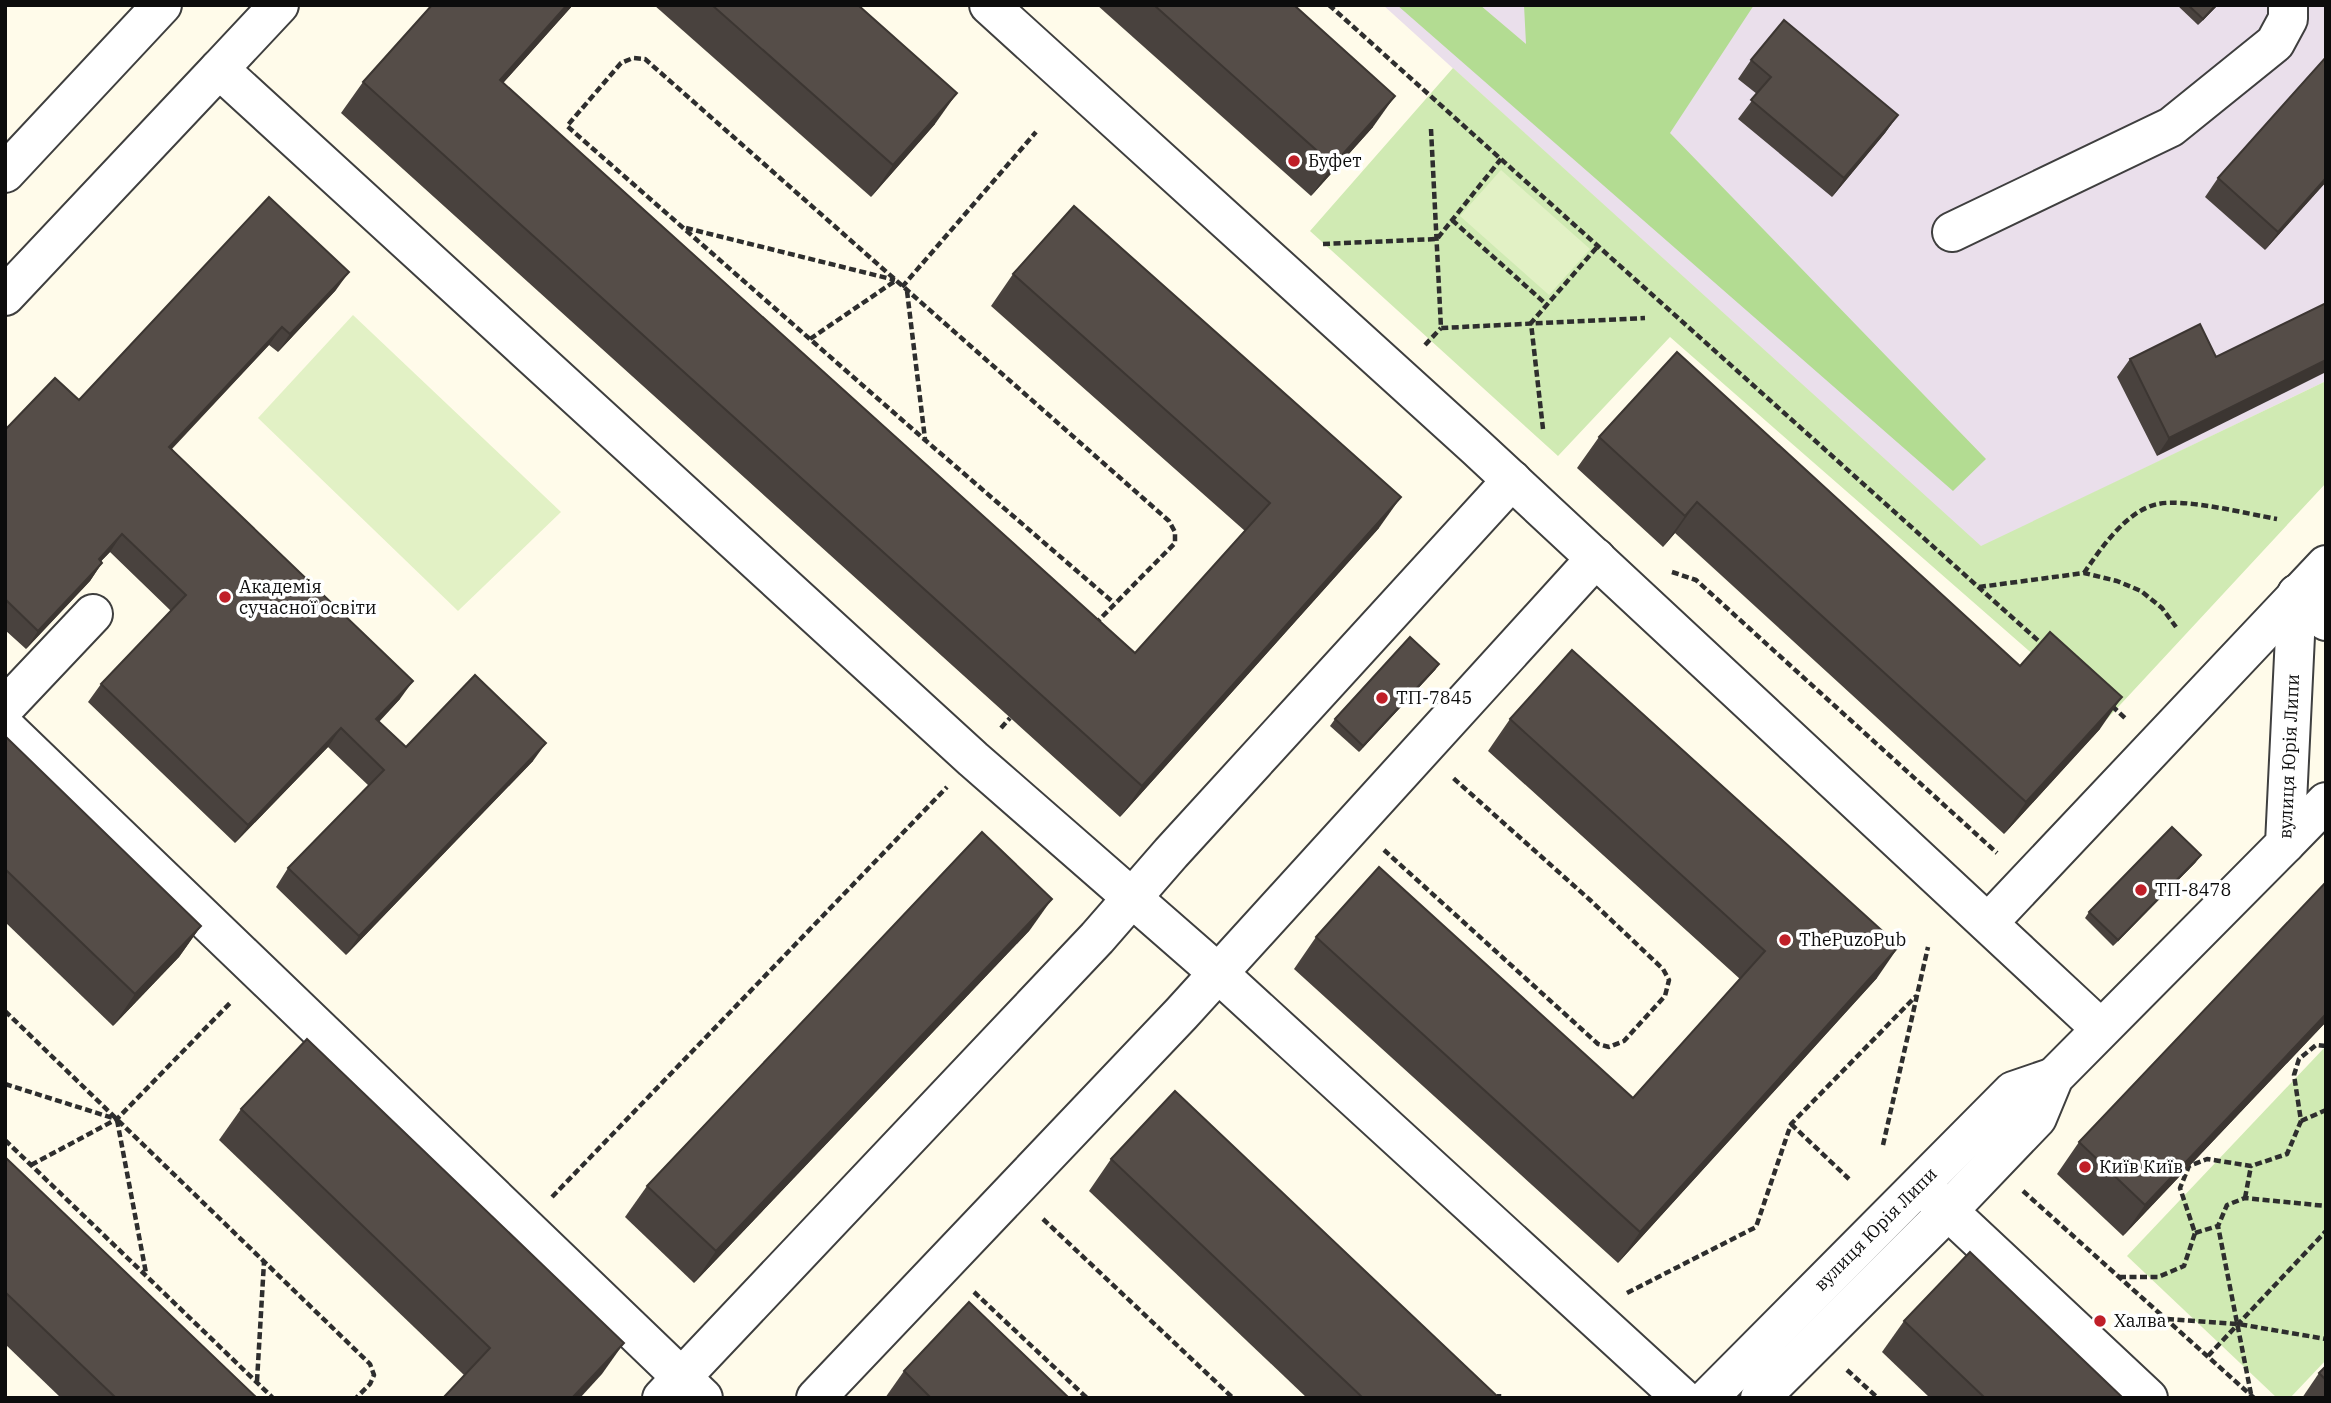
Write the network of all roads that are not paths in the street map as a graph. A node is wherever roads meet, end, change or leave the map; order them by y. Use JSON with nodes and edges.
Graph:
{"nodes":[{"id":1,"x":162,"y":5,"type":"edge"},
{"id":2,"x":279,"y":5,"type":"edge"},
{"id":3,"x":989,"y":5,"type":"edge"},
{"id":4,"x":2288,"y":5,"type":"edge"},
{"id":5,"x":219,"y":69,"type":"junction"},
{"id":6,"x":5,"y":173,"type":"edge"},
{"id":7,"x":1952,"y":232,"type":"dead end"},
{"id":8,"x":5,"y":296,"type":"edge"},
{"id":9,"x":1512,"y":480,"type":"junction"},
{"id":10,"x":1596,"y":558,"type":"junction"},
{"id":11,"x":2326,"y":565,"type":"edge"},
{"id":12,"x":2297,"y":594,"type":"junction"},
{"id":13,"x":93,"y":614,"type":"dead end"},
{"id":14,"x":2326,"y":621,"type":"edge"},
{"id":15,"x":5,"y":707,"type":"edge"},
{"id":16,"x":5,"y":727,"type":"edge"},
{"id":17,"x":2326,"y":802,"type":"edge"},
{"id":18,"x":2285,"y":844,"type":"junction"},
{"id":19,"x":1133,"y":897,"type":"junction"},
{"id":20,"x":1988,"y":923,"type":"junction"},
{"id":21,"x":1218,"y":973,"type":"junction"},
{"id":22,"x":2101,"y":1028,"type":"junction"},
{"id":23,"x":2053,"y":1077,"type":"junction"},
{"id":24,"x":1920,"y":1184,"type":"junction"},
{"id":25,"x":1948,"y":1211,"type":"junction"},
{"id":26,"x":682,"y":1391,"type":"edge"},
{"id":27,"x":816,"y":1398,"type":"edge"},
{"id":28,"x":1682,"y":1398,"type":"edge"},
{"id":29,"x":1708,"y":1398,"type":"edge"},
{"id":30,"x":1760,"y":1398,"type":"edge"},
{"id":31,"x":2148,"y":1398,"type":"edge"}],
"edges":[{"from":1,"to":6,"type":"street"},
{"from":2,"to":5,"type":"street"},
{"from":3,"to":9,"type":"street"},
{"from":4,"to":7,"type":"street"},
{"from":5,"to":8,"type":"street"},
{"from":5,"to":19,"type":"street"},
{"from":9,"to":10,"type":"street"},
{"from":9,"to":19,"type":"street"},
{"from":10,"to":20,"type":"street"},
{"from":10,"to":21,"type":"street"},
{"from":11,"to":12,"type":"street"},
{"from":12,"to":14,"type":"street"},
{"from":12,"to":18,"type":"street","name":"вулиця Юрія Липи"},
{"from":12,"to":20,"type":"street"},
{"from":13,"to":15,"type":"street"},
{"from":16,"to":26,"type":"street"},
{"from":17,"to":18,"type":"street"},
{"from":18,"to":22,"type":"street","name":"вулиця Юрія Липи"},
{"from":19,"to":21,"type":"street"},
{"from":19,"to":26,"type":"street"},
{"from":20,"to":22,"type":"street"},
{"from":21,"to":27,"type":"street"},
{"from":21,"to":28,"type":"street"},
{"from":22,"to":23,"type":"street","name":"вулиця Юрія Липи"},
{"from":23,"to":24,"type":"street","name":"вулиця Юрія Липи"},
{"from":23,"to":25,"type":"street","name":"вулиця Юрія Липи"},
{"from":24,"to":25,"type":"street"},
{"from":24,"to":29,"type":"street","name":"вулиця Юрія Липи"},
{"from":25,"to":30,"type":"street","name":"вулиця Юрія Липи"},
{"from":25,"to":31,"type":"street"}]}
